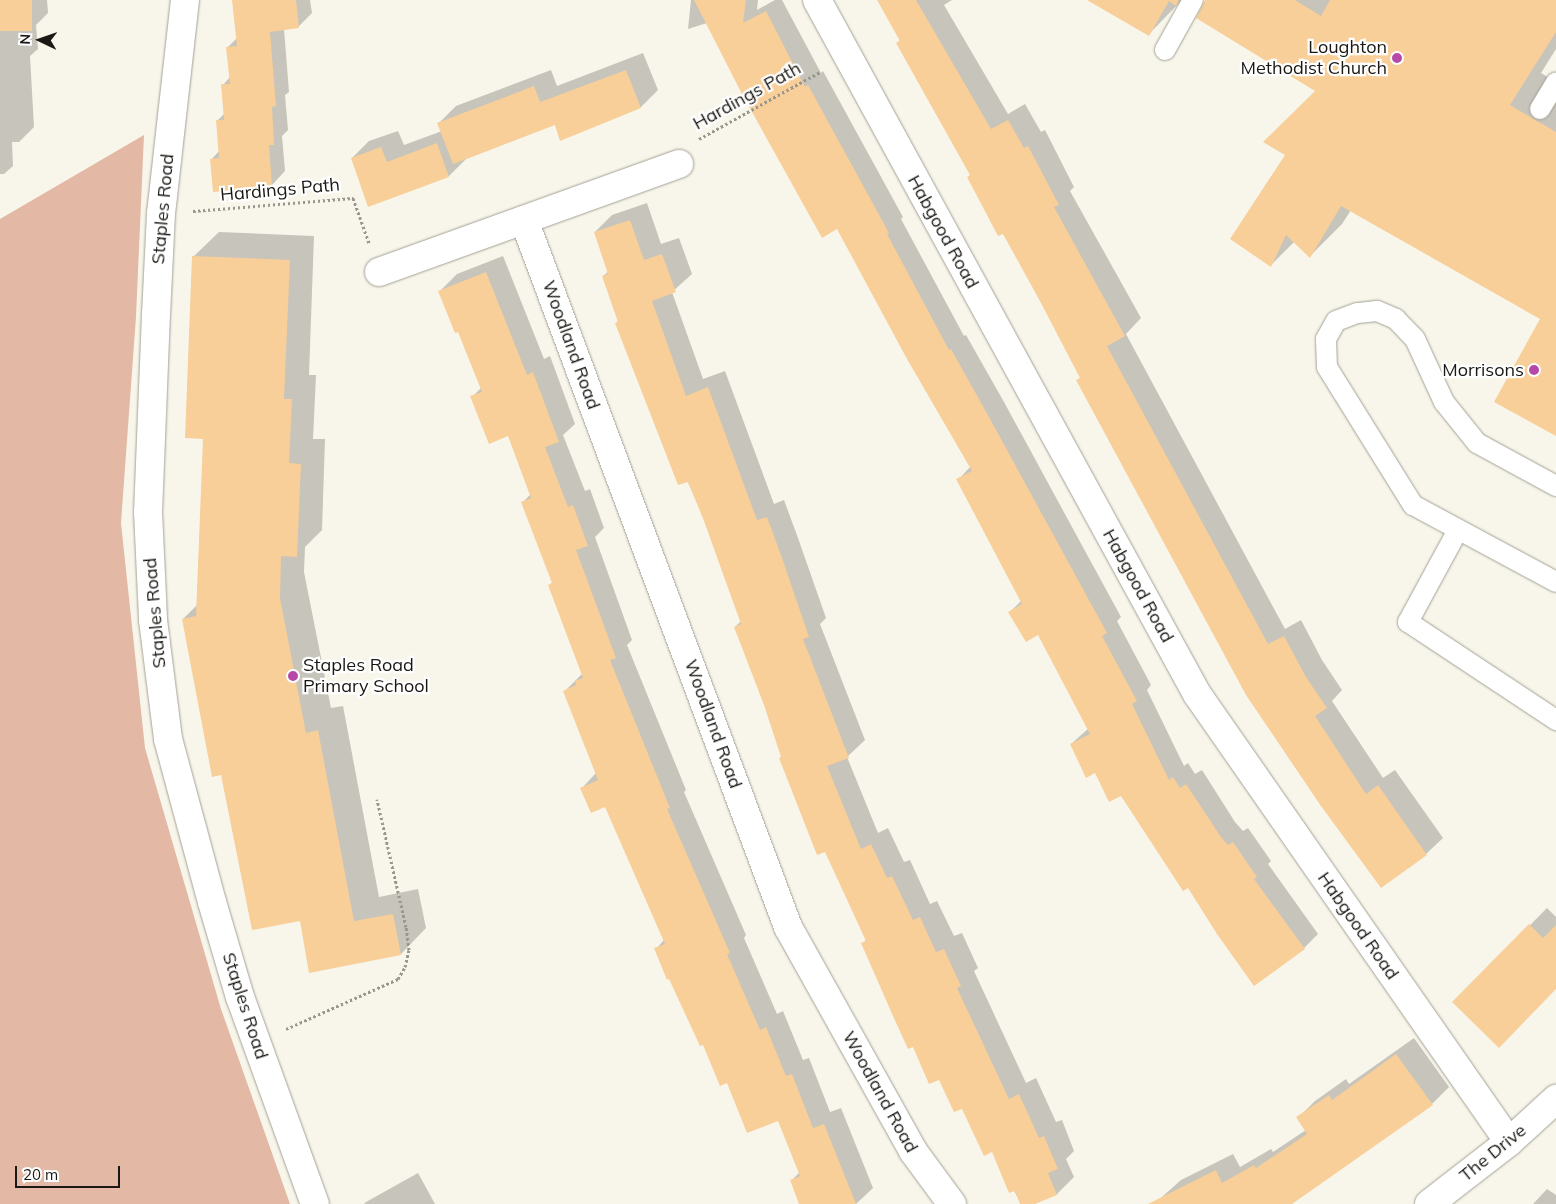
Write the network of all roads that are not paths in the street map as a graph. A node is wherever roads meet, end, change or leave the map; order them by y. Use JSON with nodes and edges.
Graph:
{"nodes":[{"id":1,"x":185,"y":0,"type":"edge"},
{"id":2,"x":817,"y":0,"type":"edge"},
{"id":3,"x":1192,"y":0,"type":"edge"},
{"id":4,"x":1165,"y":50,"type":"dead end"},
{"id":5,"x":1556,"y":82,"type":"edge"},
{"id":6,"x":1540,"y":109,"type":"dead end"},
{"id":7,"x":679,"y":164,"type":"road end"},
{"id":8,"x":524,"y":220,"type":"junction"},
{"id":9,"x":380,"y":272,"type":"road end"},
{"id":10,"x":1556,"y":486,"type":"edge"},
{"id":11,"x":1458,"y":530,"type":"junction"},
{"id":12,"x":1556,"y":582,"type":"edge"},
{"id":13,"x":1556,"y":720,"type":"edge"},
{"id":14,"x":1556,"y":1099,"type":"edge"},
{"id":15,"x":1509,"y":1142,"type":"junction"},
{"id":16,"x":315,"y":1204,"type":"edge"},
{"id":17,"x":952,"y":1204,"type":"edge"},
{"id":18,"x":1429,"y":1204,"type":"edge"}],
"edges":[{"from":1,"to":16,"type":"street","name":"Staples Road"},
{"from":2,"to":15,"type":"street","name":"Habgood Road"},
{"from":3,"to":4,"type":"lane"},
{"from":5,"to":6,"type":"lane"},
{"from":7,"to":8,"type":"street"},
{"from":8,"to":9,"type":"street"},
{"from":8,"to":17,"type":"street","name":"Woodland Road"},
{"from":10,"to":11,"type":"lane"},
{"from":11,"to":12,"type":"lane"},
{"from":11,"to":13,"type":"lane"},
{"from":14,"to":15,"type":"street","name":"The Drive"},
{"from":15,"to":18,"type":"street","name":"The Drive"}]}
